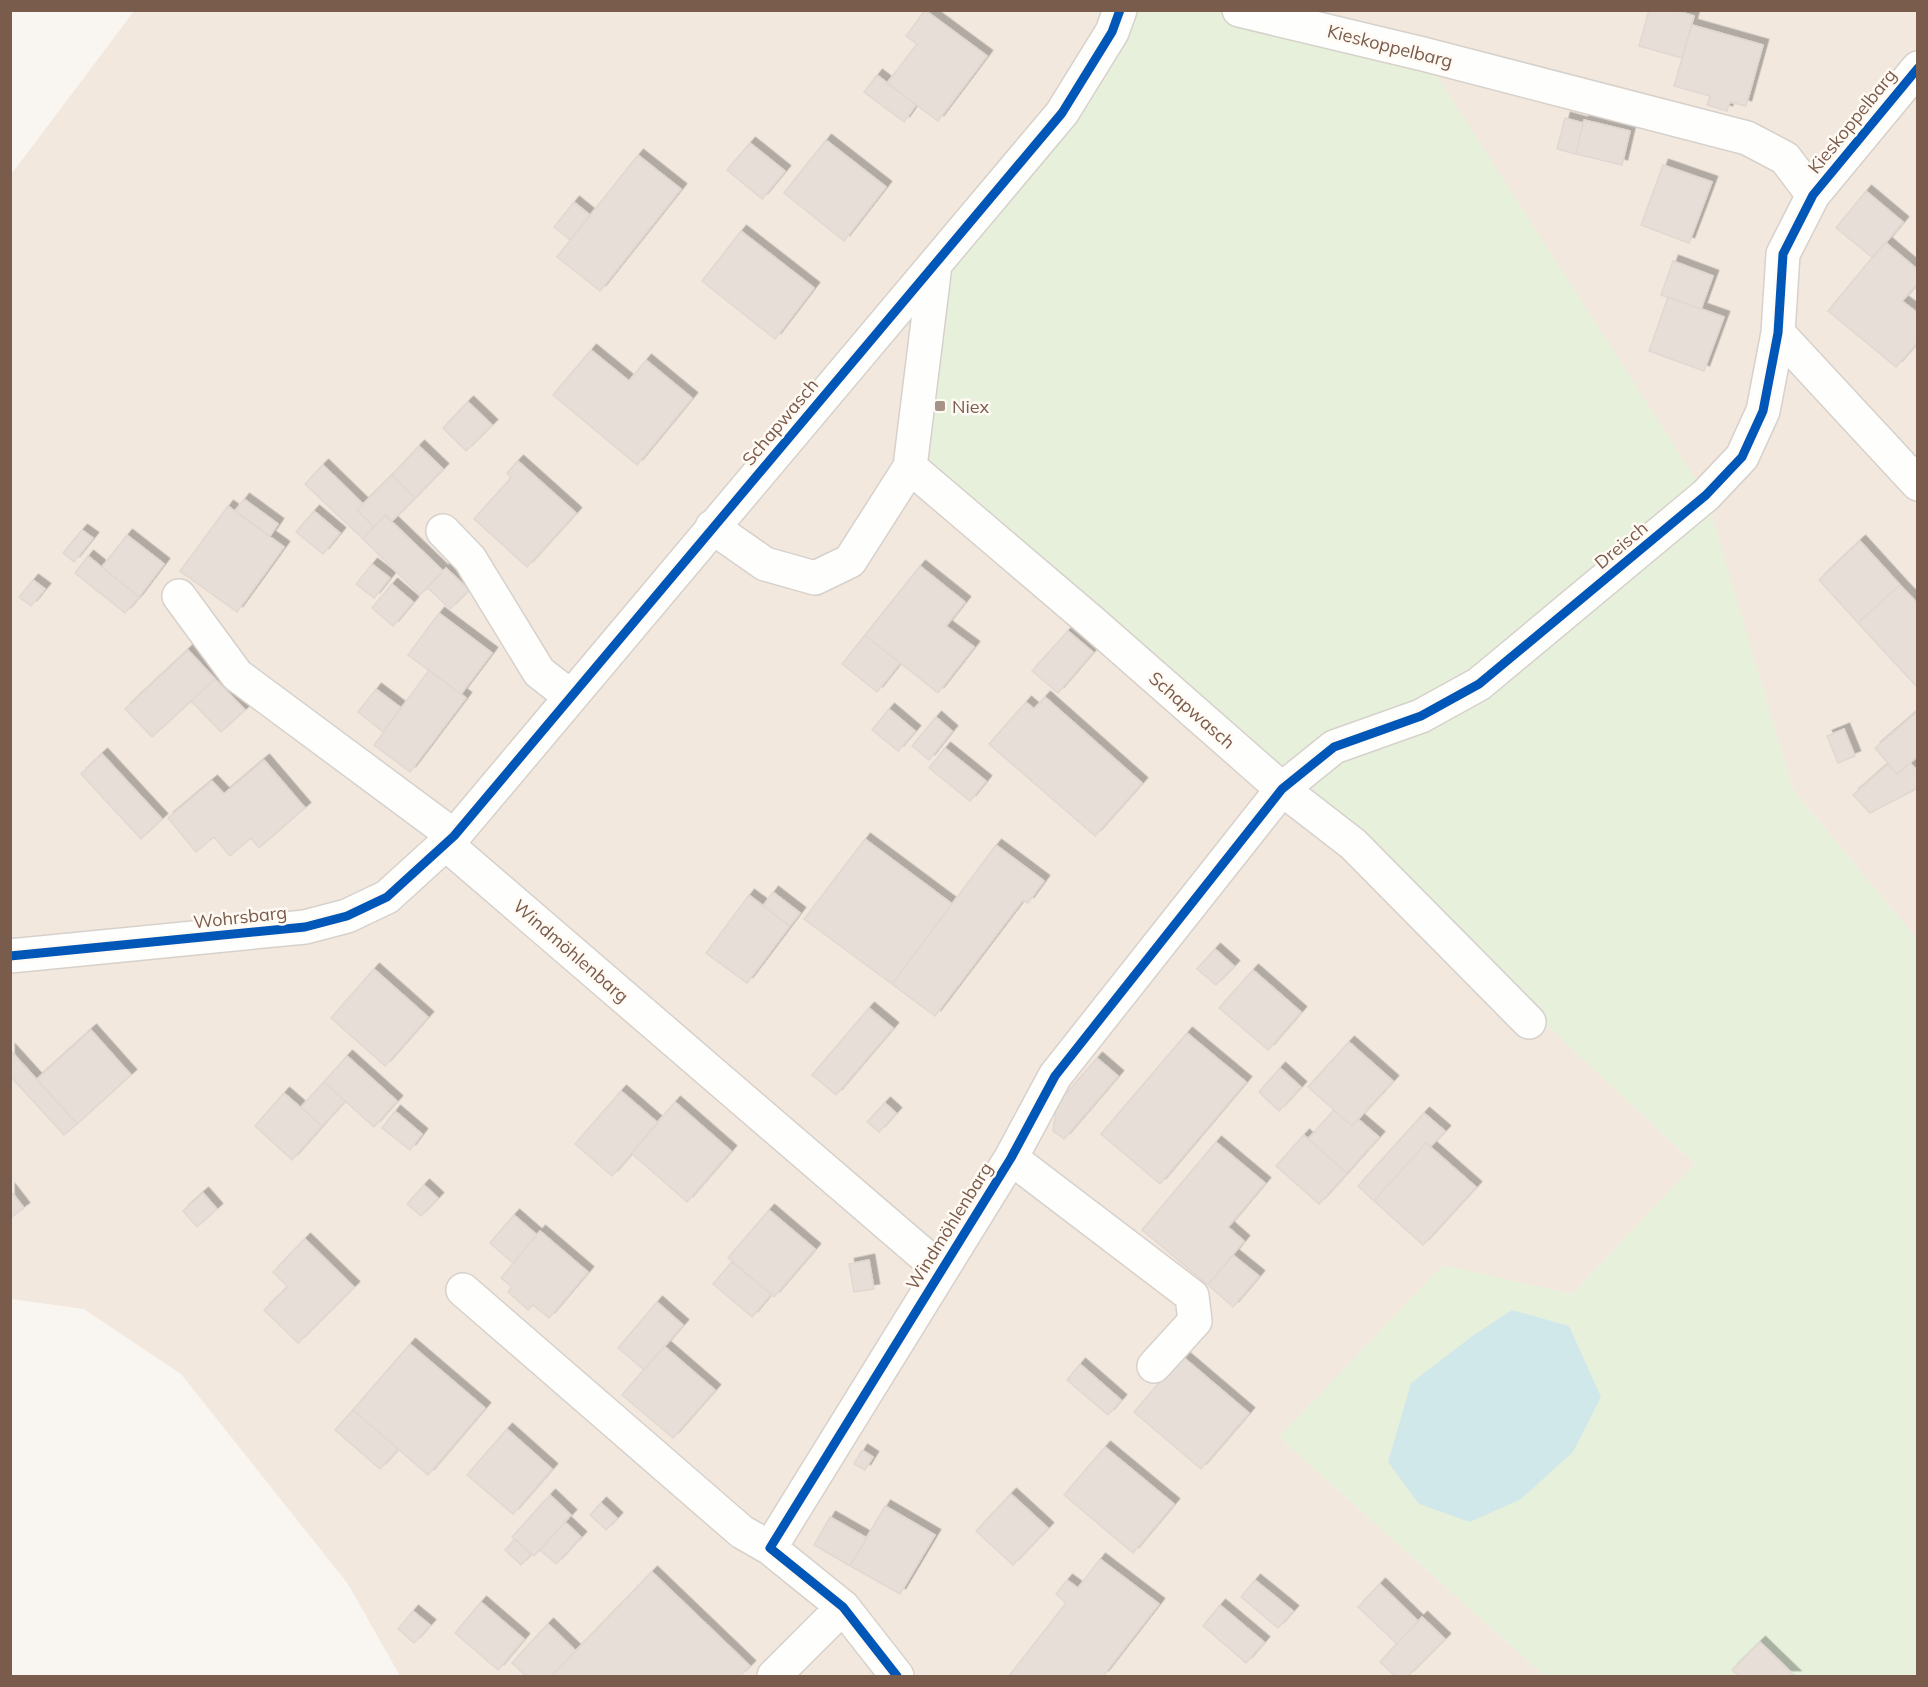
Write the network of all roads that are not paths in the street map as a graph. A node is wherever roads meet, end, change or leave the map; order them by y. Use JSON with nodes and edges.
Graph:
{"nodes":[{"id":1,"x":1120,"y":10,"type":"edge"},
{"id":2,"x":1239,"y":10,"type":"edge"},
{"id":3,"x":1917,"y":68,"type":"edge"},
{"id":4,"x":1813,"y":195,"type":"junction"},
{"id":5,"x":935,"y":265,"type":"junction"},
{"id":6,"x":1778,"y":333,"type":"junction"},
{"id":7,"x":910,"y":467,"type":"junction"},
{"id":8,"x":1917,"y":484,"type":"edge"},
{"id":9,"x":712,"y":527,"type":"junction"},
{"id":10,"x":443,"y":531,"type":"dead end"},
{"id":11,"x":178,"y":596,"type":"dead end"},
{"id":12,"x":571,"y":697,"type":"junction"},
{"id":13,"x":1282,"y":789,"type":"junction"},
{"id":14,"x":450,"y":840,"type":"junction"},
{"id":15,"x":10,"y":956,"type":"edge"},
{"id":16,"x":1529,"y":1022,"type":"dead end"},
{"id":17,"x":1011,"y":1158,"type":"junction"},
{"id":18,"x":941,"y":1270,"type":"junction"},
{"id":19,"x":464,"y":1290,"type":"dead end"},
{"id":20,"x":1154,"y":1366,"type":"dead end"},
{"id":21,"x":770,"y":1548,"type":"junction"},
{"id":22,"x":843,"y":1607,"type":"junction"},
{"id":23,"x":774,"y":1677,"type":"edge"},
{"id":24,"x":897,"y":1677,"type":"edge"}],
"edges":[{"from":1,"to":5,"type":"street","name":"Schapwasch"},
{"from":2,"to":4,"type":"street","name":"Kieskoppelbarg"},
{"from":3,"to":4,"type":"street","name":"Kieskoppelbarg"},
{"from":4,"to":6,"type":"street","name":"Dreisch"},
{"from":5,"to":7,"type":"street"},
{"from":5,"to":9,"type":"street","name":"Schapwasch"},
{"from":6,"to":8,"type":"street"},
{"from":6,"to":13,"type":"street","name":"Dreisch"},
{"from":7,"to":9,"type":"street"},
{"from":7,"to":13,"type":"street","name":"Schapwasch"},
{"from":9,"to":12,"type":"street","name":"Schapwasch"},
{"from":10,"to":12,"type":"street"},
{"from":11,"to":14,"type":"street","name":"Windmöhlenbarg"},
{"from":12,"to":14,"type":"street","name":"Schapwasch"},
{"from":13,"to":16,"type":"street","name":"Schapwasch"},
{"from":13,"to":17,"type":"street","name":"Windmöhlenbarg"},
{"from":14,"to":15,"type":"street","name":"Wohrsbarg"},
{"from":14,"to":18,"type":"street","name":"Windmöhlenbarg"},
{"from":17,"to":18,"type":"street","name":"Windmöhlenbarg"},
{"from":17,"to":20,"type":"street"},
{"from":18,"to":21,"type":"street","name":"Windmöhlenbarg"},
{"from":19,"to":21,"type":"street"},
{"from":21,"to":22,"type":"street"},
{"from":22,"to":23,"type":"street"},
{"from":22,"to":24,"type":"street"}]}
